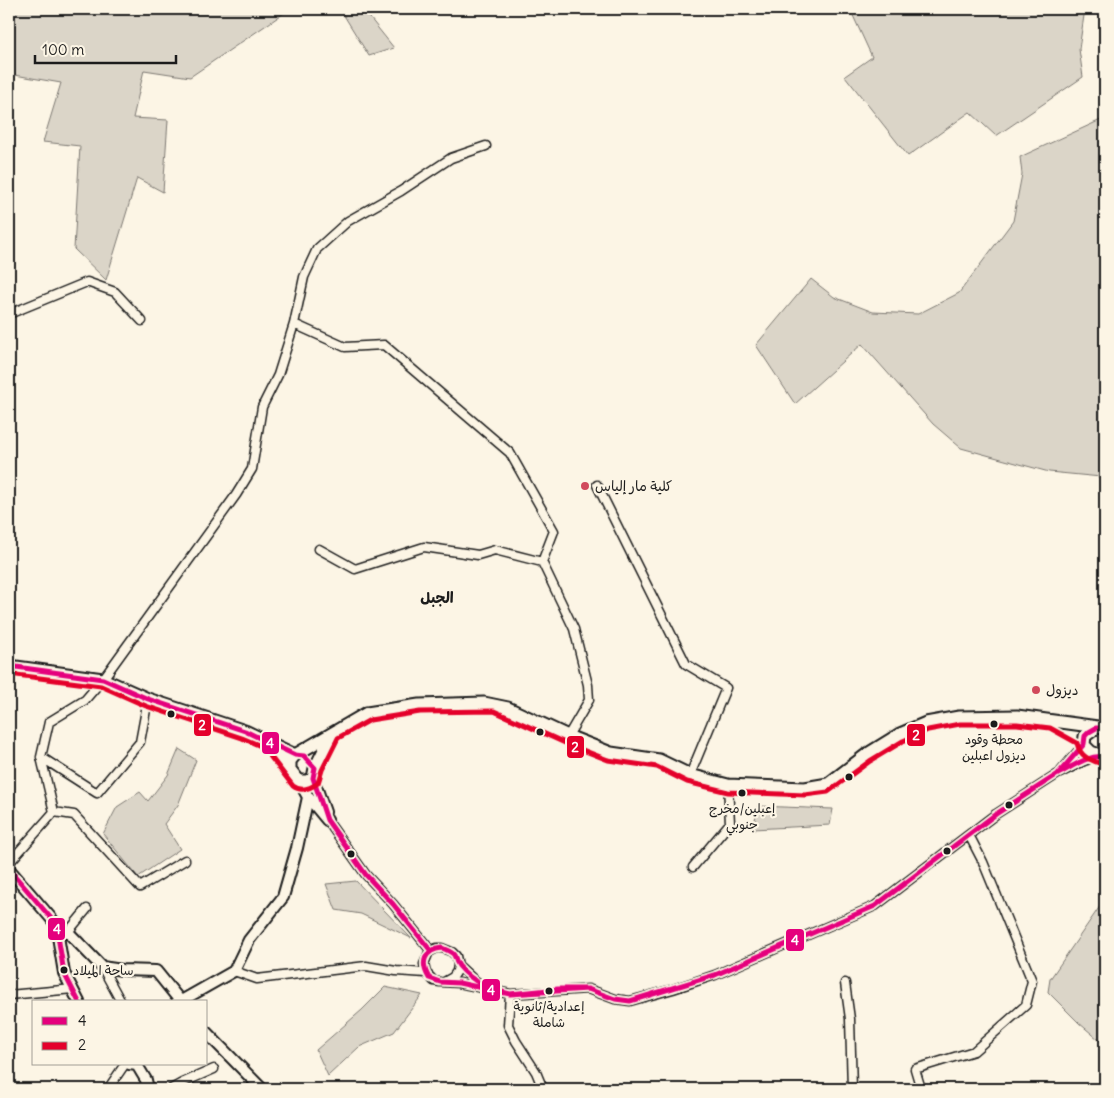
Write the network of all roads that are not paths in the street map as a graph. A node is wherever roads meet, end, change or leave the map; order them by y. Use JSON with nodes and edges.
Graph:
{"nodes":[{"id":1,"x":486,"y":146,"type":"dead end"},
{"id":2,"x":9,"y":314,"type":"edge"},
{"id":3,"x":142,"y":321,"type":"dead end"},
{"id":4,"x":294,"y":324,"type":"junction"},
{"id":5,"x":597,"y":485,"type":"dead end"},
{"id":6,"x":319,"y":549,"type":"dead end"},
{"id":7,"x":542,"y":562,"type":"junction"},
{"id":8,"x":9,"y":666,"type":"edge"},
{"id":9,"x":103,"y":679,"type":"junction"},
{"id":10,"x":148,"y":700,"type":"junction"},
{"id":11,"x":1052,"y":722,"type":"junction"},
{"id":12,"x":1101,"y":728,"type":"edge"},
{"id":13,"x":332,"y":733,"type":"junction"},
{"id":14,"x":568,"y":736,"type":"junction"},
{"id":15,"x":268,"y":741,"type":"junction"},
{"id":16,"x":1084,"y":741,"type":"junction"},
{"id":17,"x":297,"y":754,"type":"junction"},
{"id":18,"x":1102,"y":756,"type":"edge"},
{"id":19,"x":41,"y":757,"type":"junction"},
{"id":20,"x":290,"y":767,"type":"junction"},
{"id":21,"x":314,"y":773,"type":"junction"},
{"id":22,"x":1058,"y":774,"type":"junction"},
{"id":23,"x":690,"y":775,"type":"junction"},
{"id":24,"x":300,"y":780,"type":"junction"},
{"id":25,"x":728,"y":786,"type":"junction"},
{"id":26,"x":308,"y":797,"type":"junction"},
{"id":27,"x":54,"y":812,"type":"junction"},
{"id":28,"x":328,"y":820,"type":"junction"},
{"id":29,"x":969,"y":835,"type":"junction"},
{"id":30,"x":185,"y":860,"type":"dead end"},
{"id":31,"x":9,"y":863,"type":"edge"},
{"id":32,"x":693,"y":867,"type":"dead end"},
{"id":33,"x":9,"y":869,"type":"edge"},
{"id":34,"x":87,"y":909,"type":"dead end"},
{"id":35,"x":56,"y":924,"type":"junction"},
{"id":36,"x":68,"y":932,"type":"junction"},
{"id":37,"x":431,"y":951,"type":"junction"},
{"id":38,"x":458,"y":965,"type":"junction"},
{"id":39,"x":102,"y":967,"type":"junction"},
{"id":40,"x":234,"y":971,"type":"junction"},
{"id":41,"x":426,"y":973,"type":"junction"},
{"id":42,"x":444,"y":982,"type":"junction"},
{"id":43,"x":845,"y":983,"type":"dead end"},
{"id":44,"x":73,"y":989,"type":"junction"},
{"id":45,"x":488,"y":990,"type":"junction"},
{"id":46,"x":510,"y":994,"type":"junction"},
{"id":47,"x":9,"y":995,"type":"edge"},
{"id":48,"x":78,"y":1000,"type":"edge"},
{"id":49,"x":120,"y":1000,"type":"edge"},
{"id":50,"x":180,"y":1000,"type":"edge"},
{"id":51,"x":183,"y":1000,"type":"edge"},
{"id":52,"x":208,"y":1034,"type":"edge"},
{"id":53,"x":125,"y":1066,"type":"edge"},
{"id":54,"x":138,"y":1066,"type":"edge"},
{"id":55,"x":214,"y":1069,"type":"dead end"},
{"id":56,"x":108,"y":1089,"type":"edge"},
{"id":57,"x":148,"y":1089,"type":"edge"},
{"id":58,"x":171,"y":1089,"type":"edge"},
{"id":59,"x":262,"y":1089,"type":"edge"},
{"id":60,"x":543,"y":1089,"type":"edge"},
{"id":61,"x":852,"y":1089,"type":"edge"},
{"id":62,"x":921,"y":1089,"type":"edge"}],
"edges":[{"from":1,"to":4,"type":"street"},
{"from":2,"to":3,"type":"street"},
{"from":4,"to":7,"type":"street"},
{"from":4,"to":9,"type":"street"},
{"from":5,"to":23,"type":"street"},
{"from":6,"to":7,"type":"street"},
{"from":7,"to":14,"type":"street"},
{"from":8,"to":9,"type":"main road"},
{"from":9,"to":10,"type":"main road"},
{"from":9,"to":19,"type":"street"},
{"from":10,"to":15,"type":"main road"},
{"from":10,"to":19,"type":"street"},
{"from":11,"to":12,"type":"main road"},
{"from":11,"to":16,"type":"main road"},
{"from":11,"to":25,"type":"main road"},
{"from":12,"to":16,"type":"main road"},
{"from":13,"to":14,"type":"main road"},
{"from":13,"to":17,"type":"main road"},
{"from":13,"to":21,"type":"main road"},
{"from":14,"to":23,"type":"main road"},
{"from":15,"to":17,"type":"main road"},
{"from":15,"to":20,"type":"main road"},
{"from":16,"to":18,"type":"main road"},
{"from":16,"to":22,"type":"street"},
{"from":17,"to":20,"type":"main road"},
{"from":17,"to":21,"type":"main road"},
{"from":18,"to":22,"type":"street"},
{"from":19,"to":27,"type":"street"},
{"from":20,"to":24,"type":"main road"},
{"from":21,"to":24,"type":"main road"},
{"from":21,"to":28,"type":"street"},
{"from":22,"to":29,"type":"street"},
{"from":23,"to":25,"type":"main road"},
{"from":24,"to":26,"type":"street"},
{"from":25,"to":32,"type":"street"},
{"from":26,"to":28,"type":"street"},
{"from":26,"to":40,"type":"street"},
{"from":27,"to":30,"type":"street"},
{"from":27,"to":31,"type":"street"},
{"from":28,"to":37,"type":"street"},
{"from":29,"to":46,"type":"street"},
{"from":29,"to":62,"type":"street"},
{"from":33,"to":35,"type":"street"},
{"from":34,"to":36,"type":"street"},
{"from":35,"to":36,"type":"street"},
{"from":35,"to":44,"type":"street"},
{"from":36,"to":39,"type":"street"},
{"from":37,"to":38,"type":"street"},
{"from":37,"to":41,"type":"street"},
{"from":38,"to":42,"type":"street"},
{"from":38,"to":45,"type":"street"},
{"from":39,"to":49,"type":"street"},
{"from":39,"to":50,"type":"street"},
{"from":40,"to":41,"type":"street"},
{"from":40,"to":51,"type":"street"},
{"from":41,"to":42,"type":"street"},
{"from":42,"to":45,"type":"street"},
{"from":43,"to":61,"type":"street"},
{"from":44,"to":47,"type":"street"},
{"from":44,"to":48,"type":"street"},
{"from":45,"to":46,"type":"street"},
{"from":46,"to":60,"type":"street"},
{"from":52,"to":59,"type":"street"},
{"from":53,"to":56,"type":"street"},
{"from":54,"to":57,"type":"street"},
{"from":55,"to":58,"type":"street"}]}
